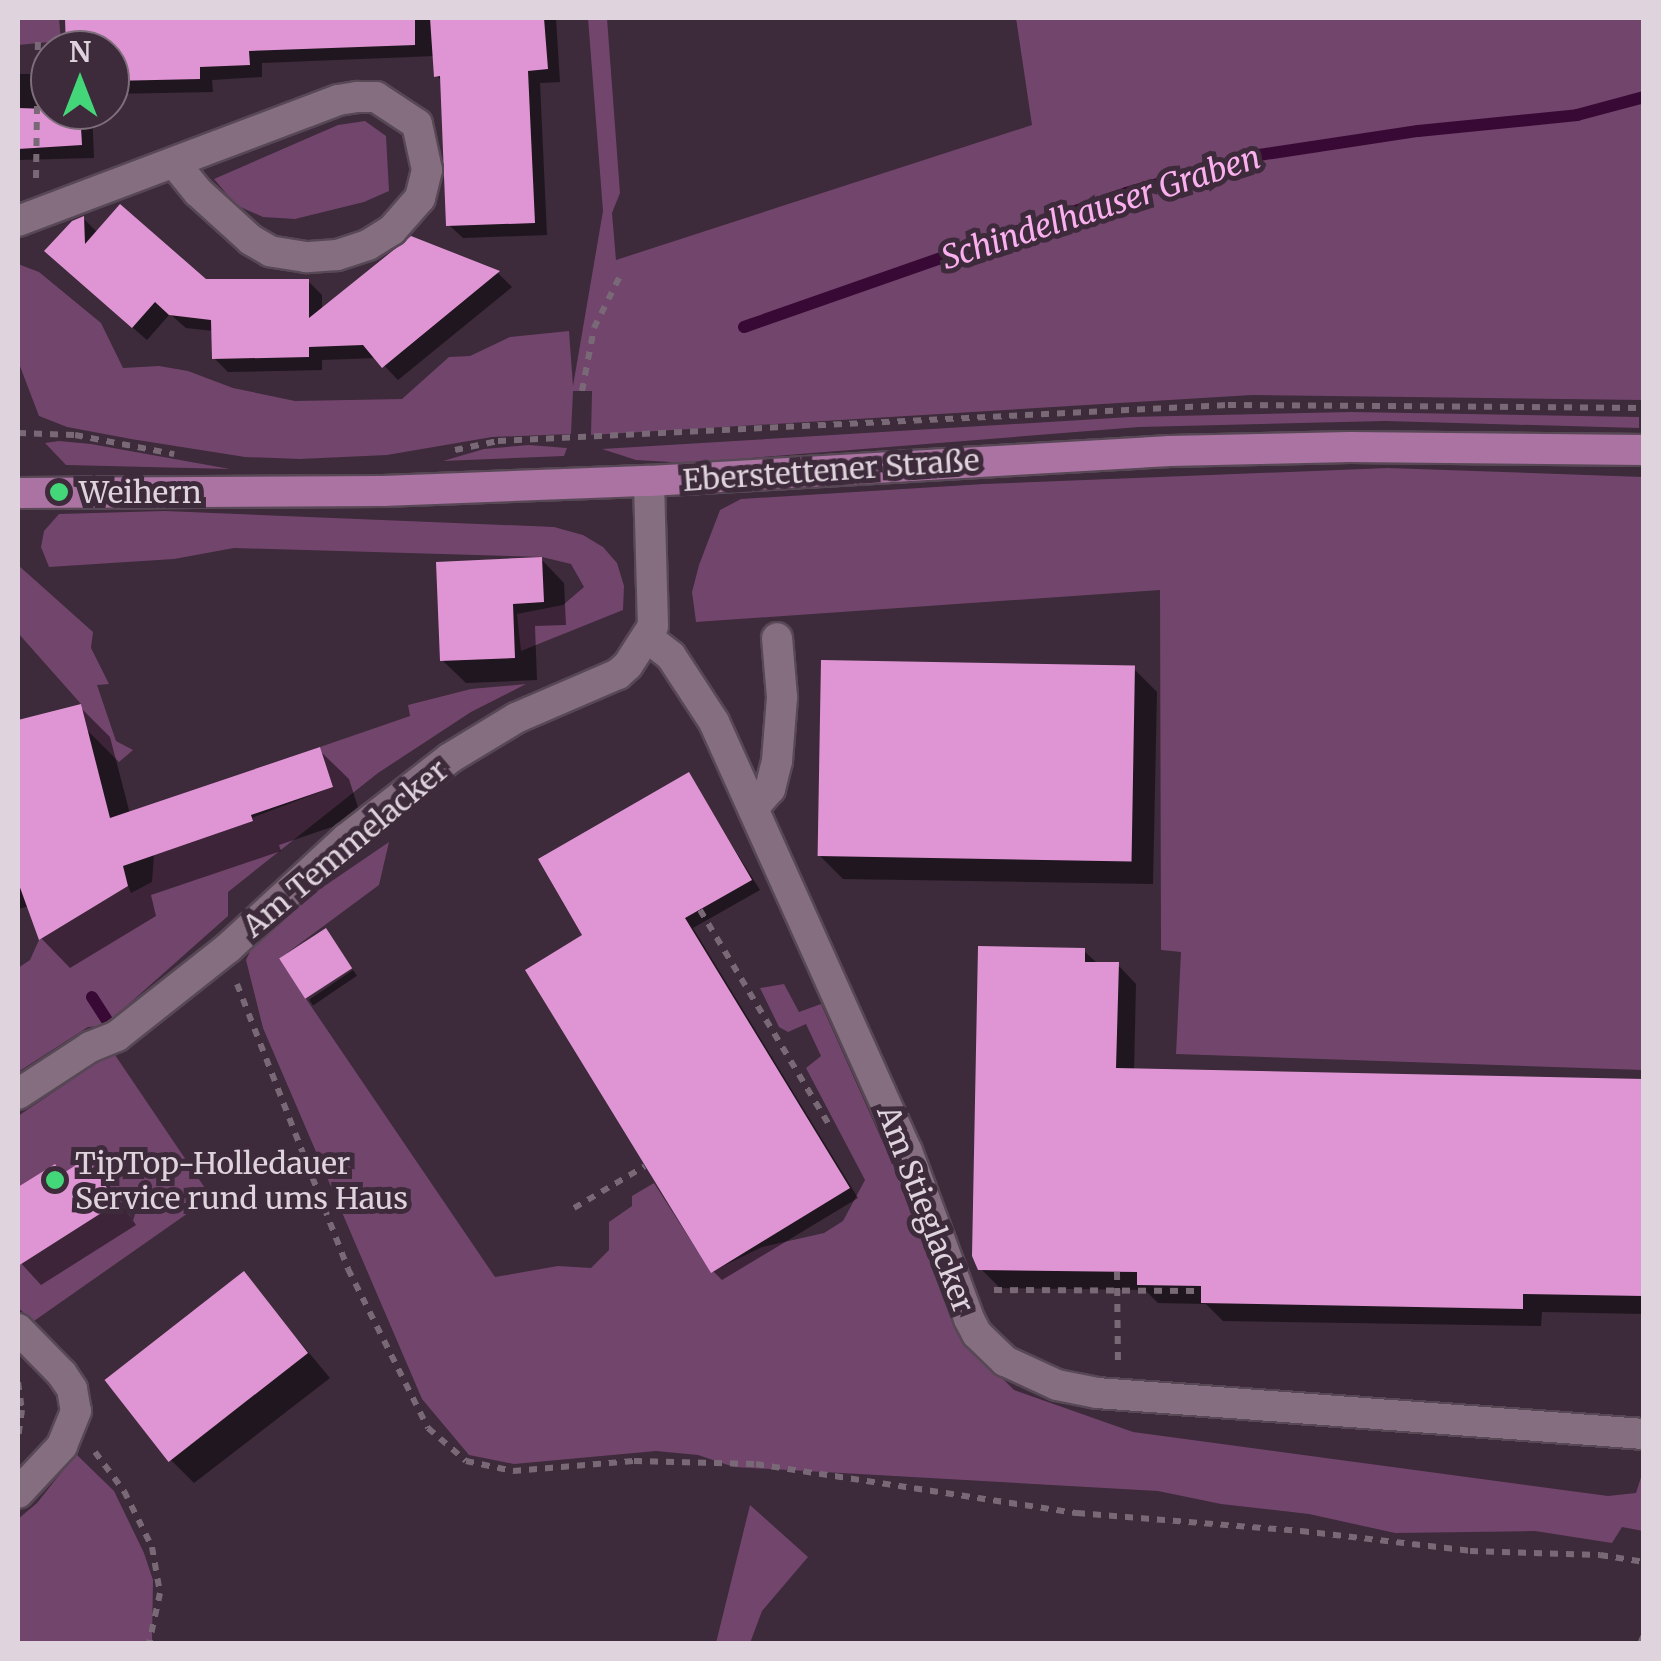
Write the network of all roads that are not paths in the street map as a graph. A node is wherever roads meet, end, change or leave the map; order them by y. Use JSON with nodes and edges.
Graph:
{"nodes":[{"id":1,"x":176,"y":164,"type":"junction"},
{"id":2,"x":27,"y":218,"type":"edge"},
{"id":3,"x":1644,"y":450,"type":"edge"},
{"id":4,"x":649,"y":482,"type":"junction"},
{"id":5,"x":18,"y":493,"type":"edge"},
{"id":6,"x":648,"y":638,"type":"junction"},
{"id":7,"x":777,"y":638,"type":"dead end"},
{"id":8,"x":755,"y":806,"type":"junction"},
{"id":9,"x":18,"y":1094,"type":"edge"},
{"id":10,"x":18,"y":1329,"type":"edge"},
{"id":11,"x":1644,"y":1434,"type":"edge"},
{"id":12,"x":18,"y":1493,"type":"edge"}],
"edges":[{"from":1,"to":1,"type":"street"},
{"from":1,"to":2,"type":"street"},
{"from":3,"to":4,"type":"main road","name":"Eberstettener Straße"},
{"from":4,"to":5,"type":"main road","name":"Eberstettener Straße"},
{"from":4,"to":6,"type":"street"},
{"from":6,"to":8,"type":"street","name":"Am Stieglacker"},
{"from":6,"to":9,"type":"street","name":"Am Temmelacker"},
{"from":7,"to":8,"type":"street"},
{"from":8,"to":11,"type":"street","name":"Am Stieglacker"},
{"from":10,"to":12,"type":"street"}]}
